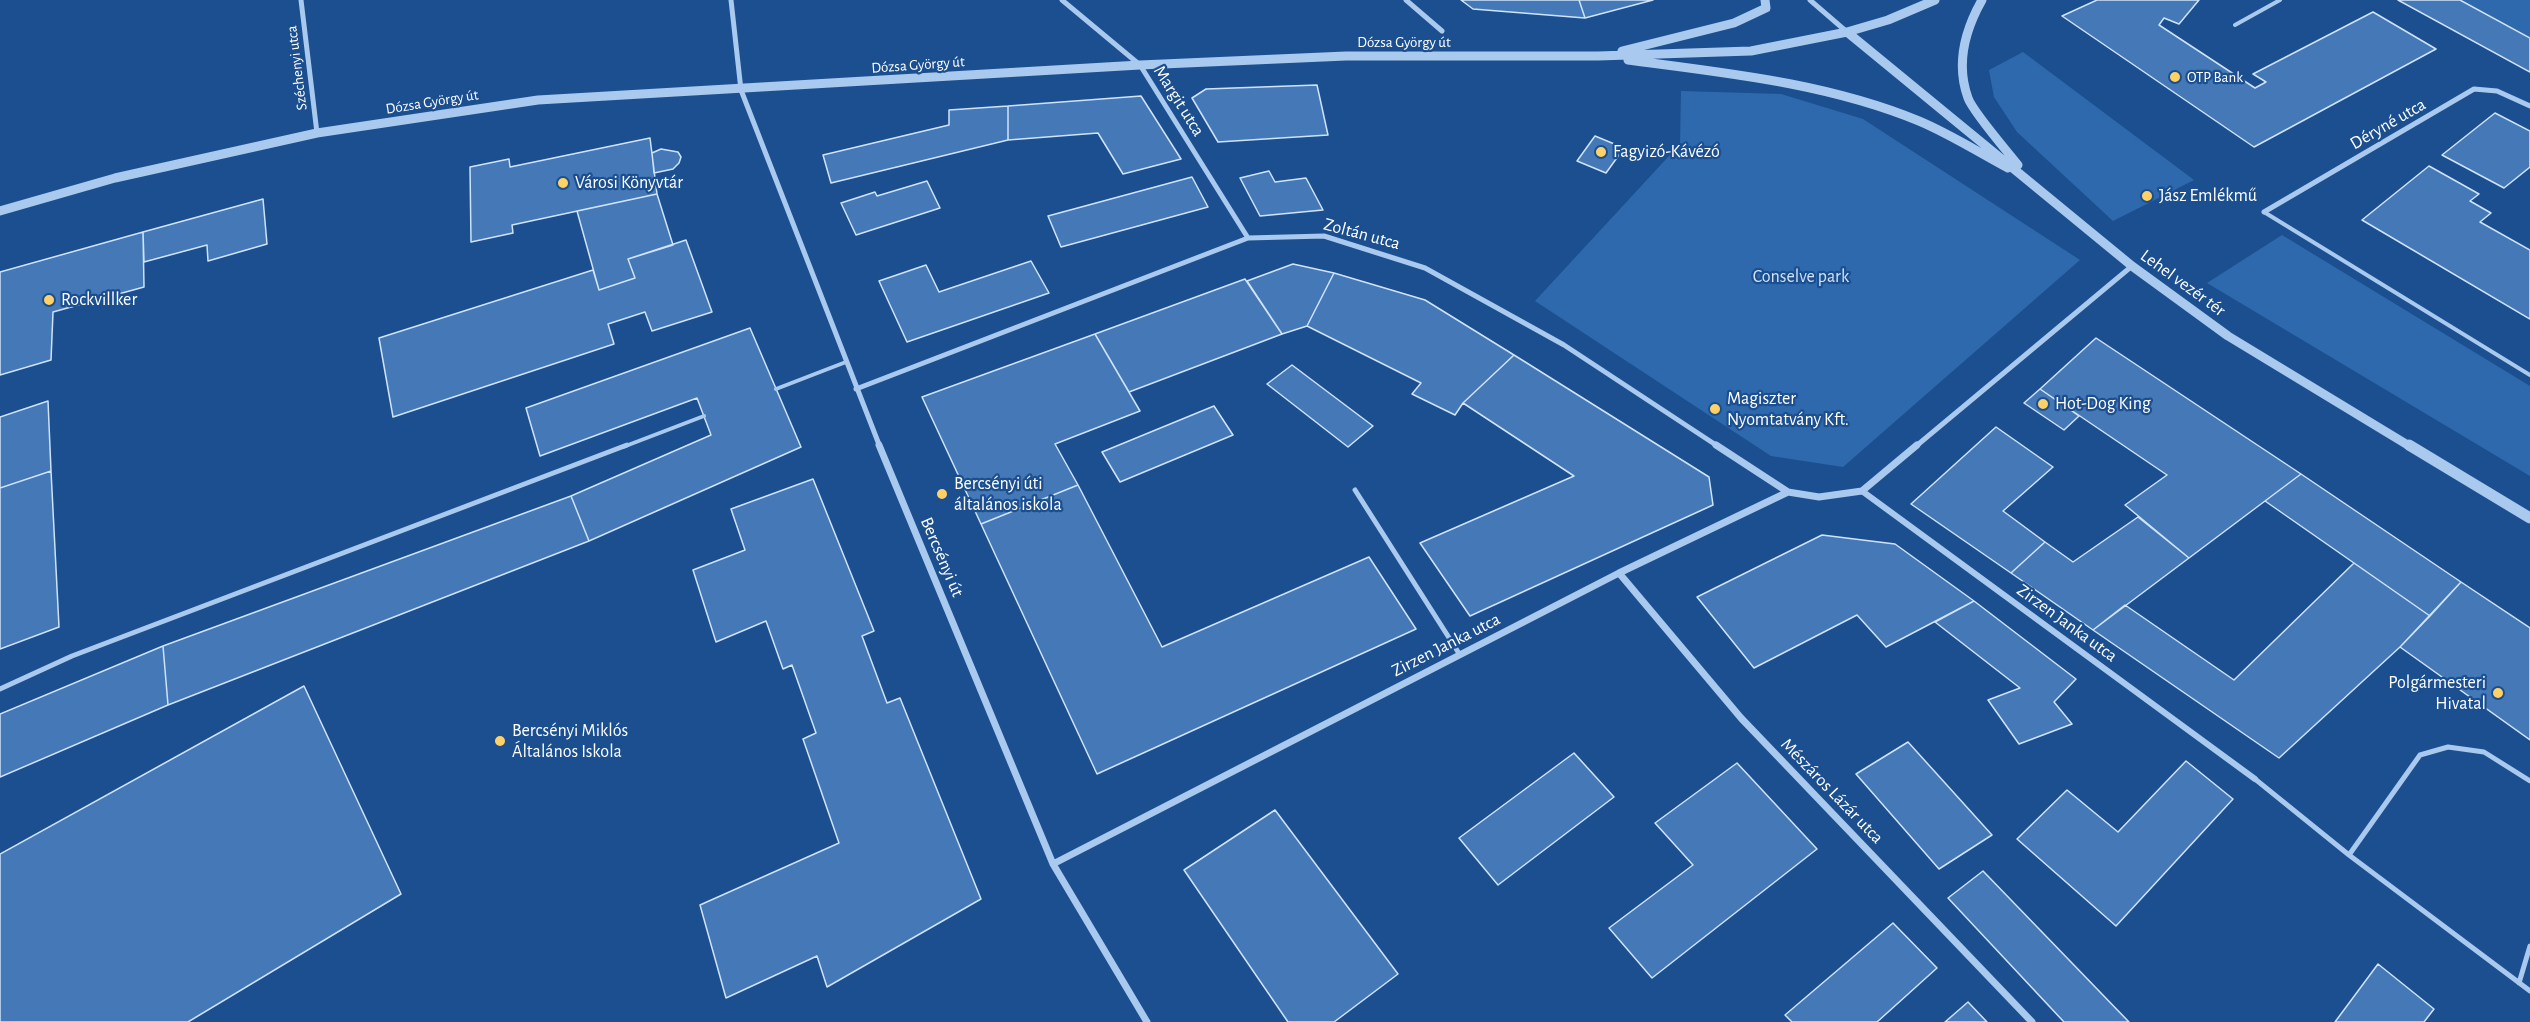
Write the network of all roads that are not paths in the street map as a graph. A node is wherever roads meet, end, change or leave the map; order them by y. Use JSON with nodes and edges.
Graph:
{"nodes":[{"id":1,"x":301,"y":0,"type":"edge"},
{"id":2,"x":731,"y":0,"type":"edge"},
{"id":3,"x":1062,"y":0,"type":"edge"},
{"id":4,"x":1406,"y":0,"type":"edge"},
{"id":5,"x":1766,"y":0,"type":"edge"},
{"id":6,"x":1810,"y":0,"type":"edge"},
{"id":7,"x":1935,"y":0,"type":"edge"},
{"id":8,"x":1982,"y":0,"type":"edge"},
{"id":9,"x":2280,"y":0,"type":"edge"},
{"id":10,"x":2235,"y":26,"type":"dead end"},
{"id":11,"x":1442,"y":31,"type":"dead end"},
{"id":12,"x":1847,"y":32,"type":"junction"},
{"id":13,"x":1598,"y":56,"type":"junction"},
{"id":14,"x":1140,"y":65,"type":"junction"},
{"id":15,"x":741,"y":90,"type":"junction"},
{"id":16,"x":2530,"y":106,"type":"edge"},
{"id":17,"x":317,"y":133,"type":"junction"},
{"id":18,"x":2029,"y":179,"type":"junction"},
{"id":19,"x":0,"y":211,"type":"edge"},
{"id":20,"x":2264,"y":212,"type":"joint"},
{"id":21,"x":1248,"y":238,"type":"junction"},
{"id":22,"x":2132,"y":266,"type":"junction"},
{"id":23,"x":846,"y":362,"type":"junction"},
{"id":24,"x":2530,"y":375,"type":"edge"},
{"id":25,"x":776,"y":388,"type":"dead end"},
{"id":26,"x":856,"y":389,"type":"junction"},
{"id":27,"x":704,"y":416,"type":"dead end"},
{"id":28,"x":1355,"y":490,"type":"dead end"},
{"id":29,"x":1862,"y":491,"type":"junction"},
{"id":30,"x":1788,"y":492,"type":"junction"},
{"id":31,"x":2530,"y":518,"type":"edge"},
{"id":32,"x":1619,"y":573,"type":"junction"},
{"id":33,"x":1460,"y":655,"type":"junction"},
{"id":34,"x":0,"y":689,"type":"edge"},
{"id":35,"x":2255,"y":779,"type":"joint"},
{"id":36,"x":2530,"y":781,"type":"edge"},
{"id":37,"x":2349,"y":855,"type":"junction"},
{"id":38,"x":1053,"y":864,"type":"junction"},
{"id":39,"x":2530,"y":946,"type":"edge"},
{"id":40,"x":2519,"y":983,"type":"junction"},
{"id":41,"x":2530,"y":991,"type":"edge"},
{"id":42,"x":1147,"y":1022,"type":"edge"},
{"id":43,"x":2032,"y":1022,"type":"edge"}],
"edges":[{"from":1,"to":17,"type":"street","name":"Széchenyi utca"},
{"from":2,"to":15,"type":"street","name":"Bercsényi út"},
{"from":3,"to":14,"type":"street","name":"Margit utca"},
{"from":4,"to":11,"type":"street"},
{"from":5,"to":13,"type":"street"},
{"from":6,"to":12,"type":"street"},
{"from":7,"to":12,"type":"street","name":"Dózsa György út"},
{"from":8,"to":18,"type":"street"},
{"from":9,"to":10,"type":"lane"},
{"from":12,"to":13,"type":"street","name":"Dózsa György út"},
{"from":12,"to":18,"type":"street","name":"Lehel vezér tér"},
{"from":13,"to":14,"type":"street","name":"Dózsa György út"},
{"from":13,"to":18,"type":"street"},
{"from":14,"to":15,"type":"street","name":"Dózsa György út"},
{"from":14,"to":21,"type":"street","name":"Margit utca"},
{"from":15,"to":17,"type":"street","name":"Dózsa György út"},
{"from":15,"to":23,"type":"street","name":"Bercsényi út"},
{"from":16,"to":20,"type":"street","name":"Déryné utca"},
{"from":17,"to":19,"type":"street","name":"Dózsa György út"},
{"from":18,"to":22,"type":"street","name":"Lehel vezér tér"},
{"from":20,"to":24,"type":"lane"},
{"from":21,"to":26,"type":"street","name":"Zoltán utca"},
{"from":21,"to":30,"type":"street","name":"Zoltán utca"},
{"from":22,"to":29,"type":"street"},
{"from":22,"to":31,"type":"street","name":"Lehel vezér tér"},
{"from":23,"to":25,"type":"lane"},
{"from":23,"to":26,"type":"street","name":"Bercsényi út"},
{"from":26,"to":38,"type":"street","name":"Bercsényi út"},
{"from":27,"to":34,"type":"lane"},
{"from":28,"to":33,"type":"lane"},
{"from":29,"to":30,"type":"street"},
{"from":29,"to":35,"type":"street","name":"Zirzen Janka utca"},
{"from":30,"to":32,"type":"street","name":"Zirzen Janka utca"},
{"from":32,"to":33,"type":"street","name":"Zirzen Janka utca"},
{"from":32,"to":43,"type":"street","name":"Mészáros Lázár utca"},
{"from":33,"to":38,"type":"street","name":"Zirzen Janka utca"},
{"from":35,"to":37,"type":"lane"},
{"from":36,"to":37,"type":"lane"},
{"from":37,"to":40,"type":"lane"},
{"from":38,"to":42,"type":"street","name":"Bercsényi út"},
{"from":39,"to":40,"type":"lane"},
{"from":40,"to":41,"type":"lane"}]}
